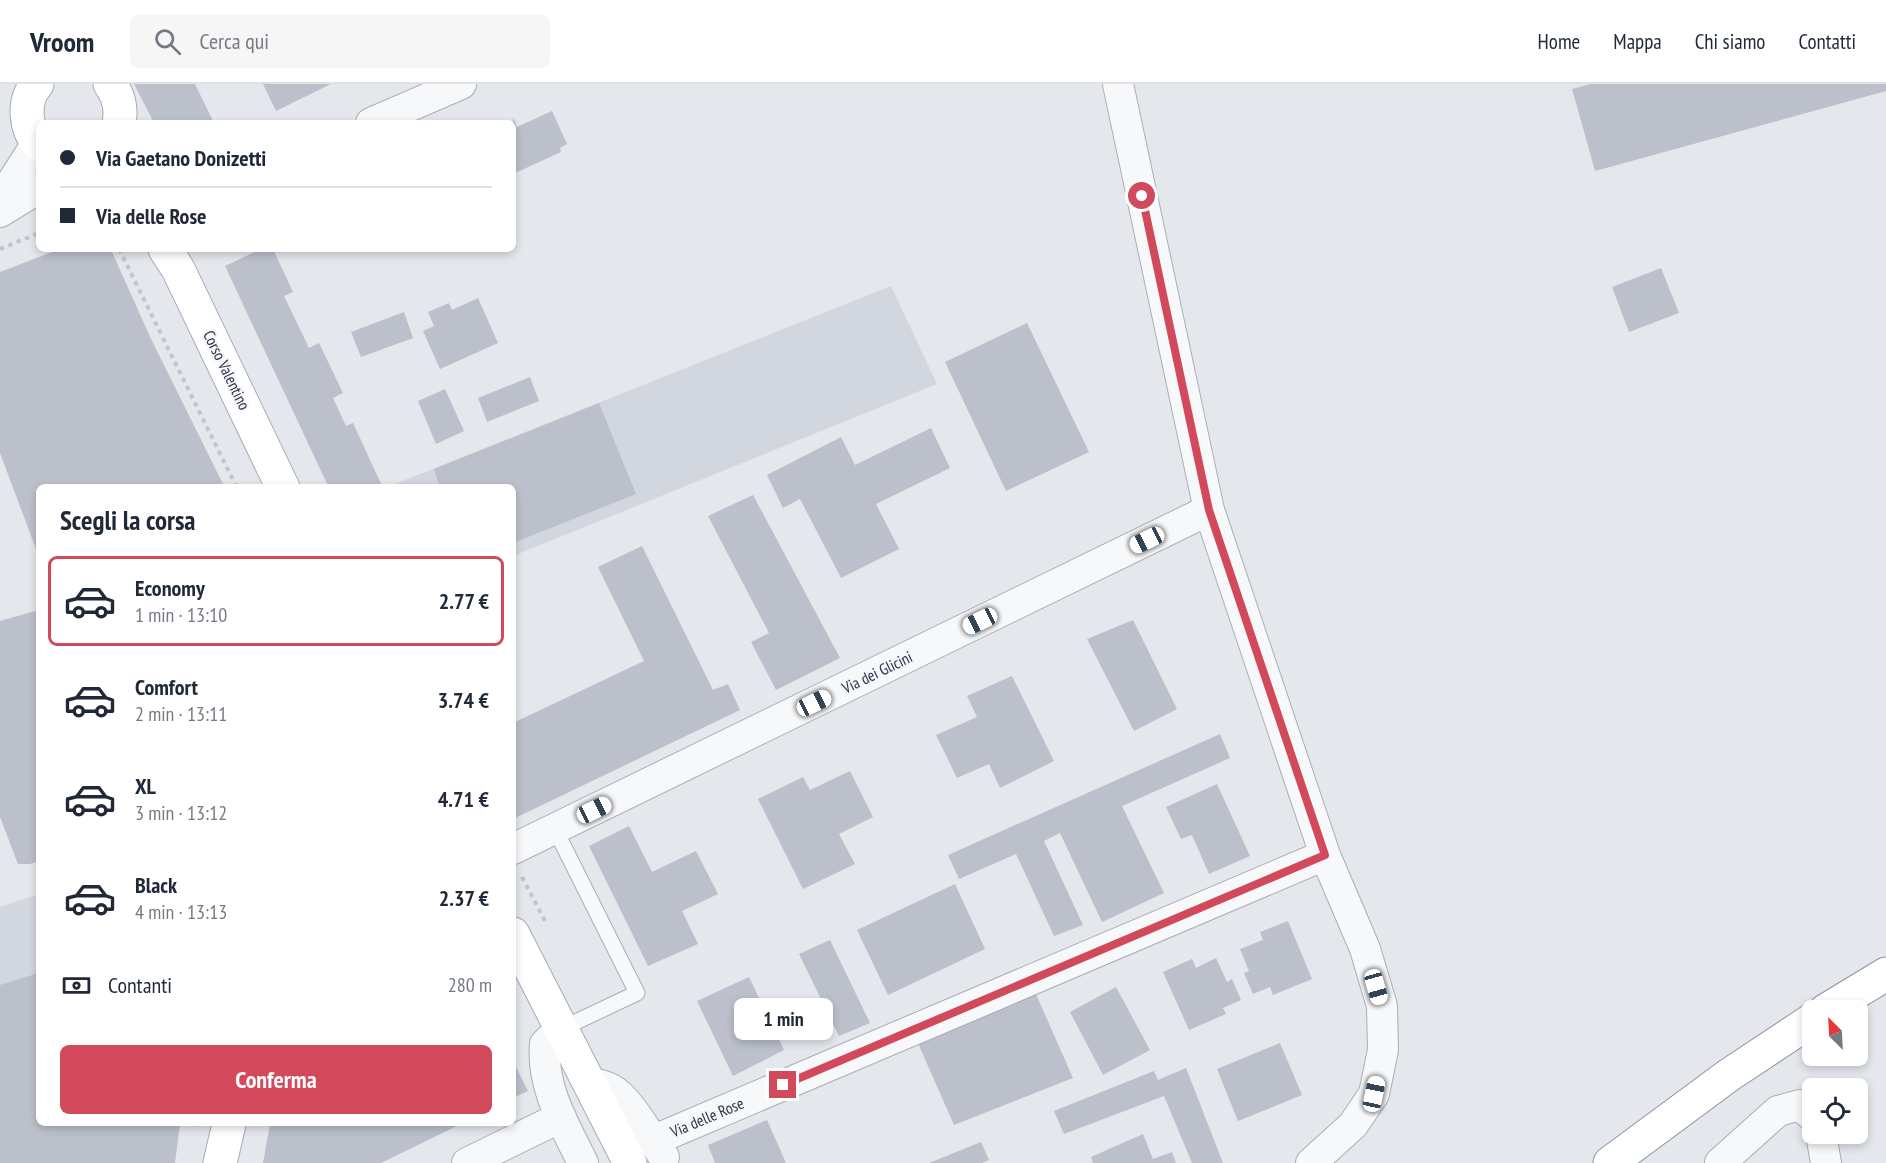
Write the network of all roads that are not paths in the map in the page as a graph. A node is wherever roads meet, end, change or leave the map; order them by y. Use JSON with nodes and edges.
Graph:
{"nodes":[{"id":1,"x":37,"y":84,"type":"edge"},
{"id":2,"x":110,"y":84,"type":"edge"},
{"id":3,"x":461,"y":84,"type":"edge"},
{"id":4,"x":1118,"y":84,"type":"edge"},
{"id":5,"x":120,"y":120,"type":"edge"},
{"id":6,"x":378,"y":120,"type":"edge"},
{"id":7,"x":36,"y":141,"type":"edge"},
{"id":8,"x":36,"y":147,"type":"edge"},
{"id":9,"x":36,"y":190,"type":"edge"},
{"id":10,"x":0,"y":197,"type":"edge"},
{"id":11,"x":0,"y":212,"type":"edge"},
{"id":12,"x":171,"y":253,"type":"edge"},
{"id":13,"x":281,"y":484,"type":"edge"},
{"id":14,"x":1209,"y":510,"type":"junction"},
{"id":15,"x":555,"y":829,"type":"junction"},
{"id":16,"x":516,"y":848,"type":"edge"},
{"id":17,"x":1325,"y":855,"type":"junction"},
{"id":18,"x":516,"y":940,"type":"edge"},
{"id":19,"x":1886,"y":974,"type":"edge"},
{"id":20,"x":1843,"y":1000,"type":"edge"},
{"id":21,"x":1802,"y":1027,"type":"edge"},
{"id":22,"x":561,"y":1029,"type":"junction"},
{"id":23,"x":1802,"y":1107,"type":"edge"},
{"id":24,"x":561,"y":1117,"type":"junction"},
{"id":25,"x":229,"y":1126,"type":"edge"},
{"id":26,"x":1823,"y":1144,"type":"edge"},
{"id":27,"x":649,"y":1154,"type":"edge"},
{"id":28,"x":220,"y":1163,"type":"edge"},
{"id":29,"x":467,"y":1163,"type":"edge"},
{"id":30,"x":584,"y":1163,"type":"edge"},
{"id":31,"x":1311,"y":1163,"type":"edge"},
{"id":32,"x":1610,"y":1163,"type":"edge"},
{"id":33,"x":1720,"y":1163,"type":"edge"},
{"id":34,"x":1826,"y":1163,"type":"edge"}],
"edges":[{"from":1,"to":7,"type":"main road"},
{"from":2,"to":5,"type":"main road"},
{"from":3,"to":6,"type":"street"},
{"from":4,"to":14,"type":"street"},
{"from":8,"to":10,"type":"street"},
{"from":9,"to":11,"type":"street"},
{"from":12,"to":13,"type":"main road","name":"Corso Valentino"},
{"from":14,"to":15,"type":"street","name":"Via dei Glicini"},
{"from":14,"to":17,"type":"street"},
{"from":15,"to":16,"type":"street","name":"Via dei Glicini"},
{"from":15,"to":22,"type":"lane"},
{"from":17,"to":27,"type":"street","name":"Via delle Rose"},
{"from":17,"to":31,"type":"street"},
{"from":18,"to":22,"type":"main road"},
{"from":19,"to":20,"type":"main road"},
{"from":21,"to":32,"type":"main road"},
{"from":22,"to":24,"type":"street"},
{"from":22,"to":27,"type":"main road"},
{"from":23,"to":33,"type":"street"},
{"from":24,"to":29,"type":"street"},
{"from":24,"to":30,"type":"street"},
{"from":25,"to":28,"type":"main road"},
{"from":26,"to":34,"type":"street"}]}
